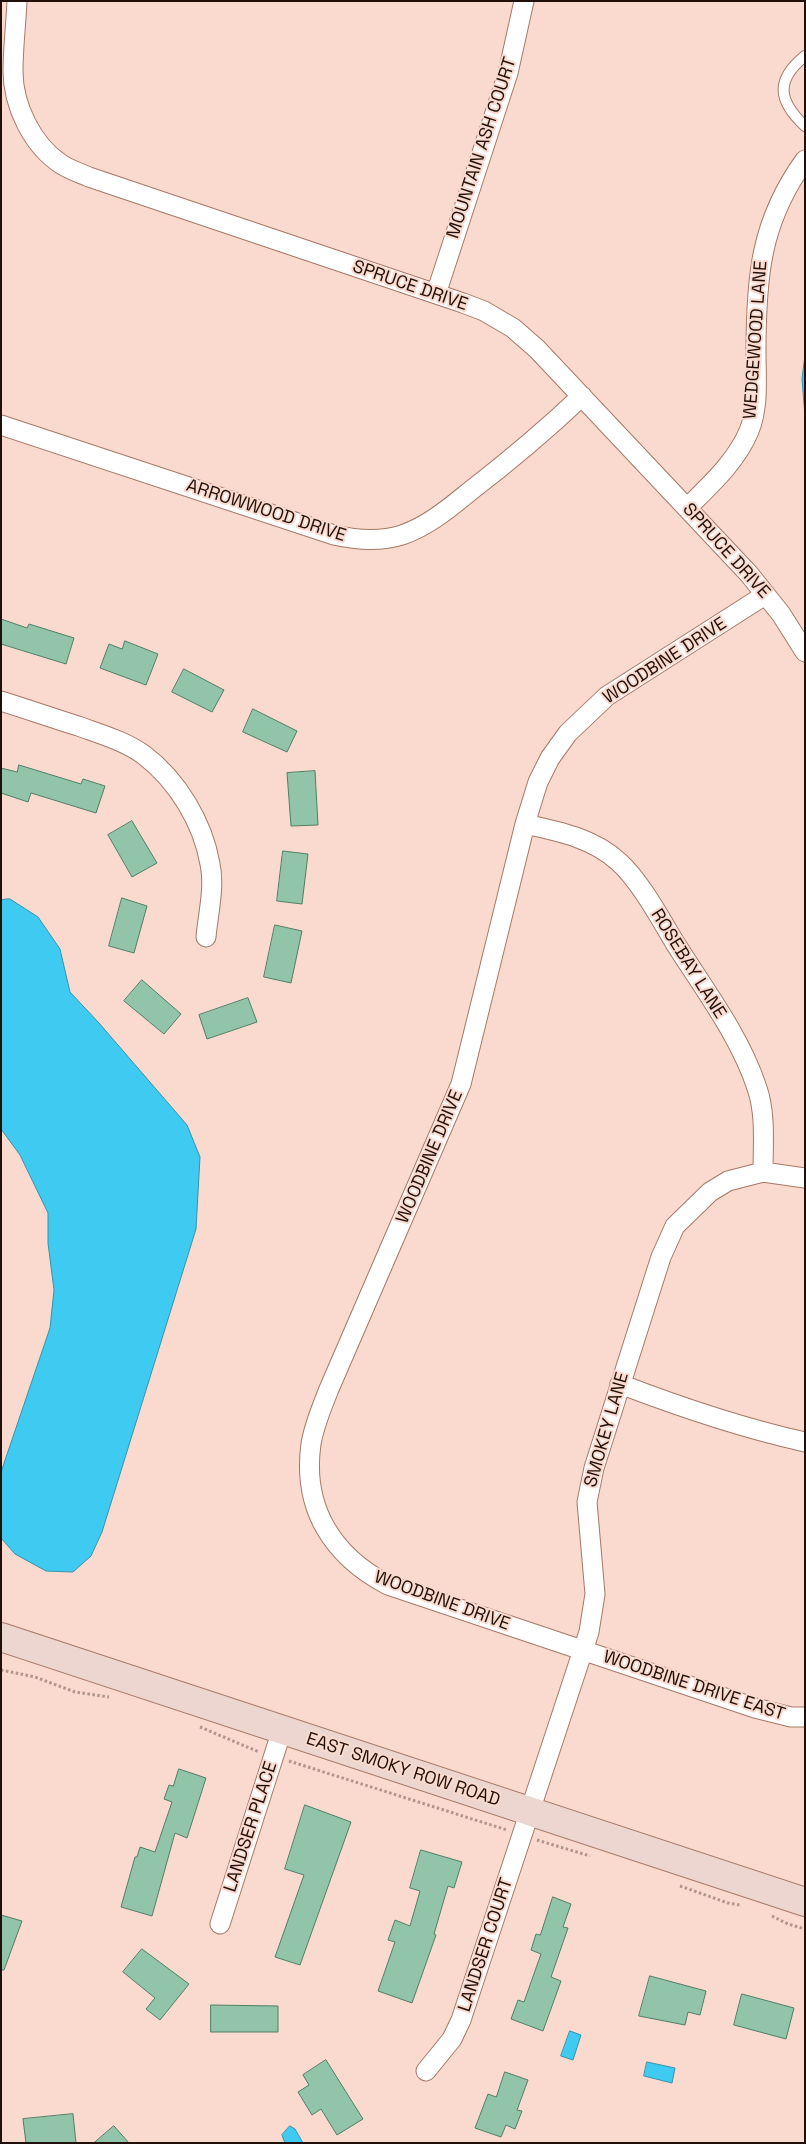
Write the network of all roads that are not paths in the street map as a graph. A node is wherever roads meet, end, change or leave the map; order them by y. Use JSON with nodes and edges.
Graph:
{"nodes":[{"id":1,"x":18,"y":1,"type":"edge"},
{"id":2,"x":524,"y":1,"type":"edge"},
{"id":3,"x":805,"y":56,"type":"edge"},
{"id":4,"x":805,"y":126,"type":"edge"},
{"id":5,"x":805,"y":160,"type":"edge"},
{"id":6,"x":436,"y":294,"type":"junction"},
{"id":7,"x":582,"y":396,"type":"junction"},
{"id":8,"x":1,"y":425,"type":"edge"},
{"id":9,"x":687,"y":508,"type":"junction"},
{"id":10,"x":765,"y":595,"type":"junction"},
{"id":11,"x":805,"y":652,"type":"edge"},
{"id":12,"x":1,"y":701,"type":"edge"},
{"id":13,"x":524,"y":824,"type":"junction"},
{"id":14,"x":206,"y":937,"type":"dead end"},
{"id":15,"x":763,"y":1172,"type":"junction"},
{"id":16,"x":805,"y":1178,"type":"edge"},
{"id":17,"x":620,"y":1384,"type":"junction"},
{"id":18,"x":805,"y":1442,"type":"edge"},
{"id":19,"x":1,"y":1638,"type":"edge"},
{"id":20,"x":583,"y":1651,"type":"junction"},
{"id":21,"x":805,"y":1717,"type":"edge"},
{"id":22,"x":282,"y":1730,"type":"junction"},
{"id":23,"x":526,"y":1823,"type":"junction"},
{"id":24,"x":805,"y":1902,"type":"edge"},
{"id":25,"x":220,"y":1924,"type":"dead end"},
{"id":26,"x":426,"y":2071,"type":"dead end"}],
"edges":[{"from":1,"to":6,"type":"street","name":"SPRUCE DRIVE"},
{"from":2,"to":6,"type":"street","name":"MOUNTAIN ASH COURT"},
{"from":3,"to":4,"type":"lane"},
{"from":5,"to":9,"type":"street","name":"WEDGEWOOD LANE"},
{"from":6,"to":7,"type":"street","name":"SPRUCE DRIVE"},
{"from":7,"to":8,"type":"street","name":"ARROWWOOD DRIVE"},
{"from":7,"to":9,"type":"street","name":"SPRUCE DRIVE"},
{"from":9,"to":10,"type":"street","name":"SPRUCE DRIVE"},
{"from":10,"to":11,"type":"street","name":"SPRUCE DRIVE"},
{"from":10,"to":13,"type":"street","name":"WOODBINE DRIVE"},
{"from":12,"to":14,"type":"street"},
{"from":13,"to":15,"type":"street","name":"ROSEBAY LANE"},
{"from":13,"to":20,"type":"street","name":"WOODBINE DRIVE"},
{"from":15,"to":16,"type":"street","name":"SMOKEY LANE"},
{"from":15,"to":17,"type":"street","name":"SMOKEY LANE"},
{"from":17,"to":18,"type":"street"},
{"from":17,"to":20,"type":"street","name":"SMOKEY LANE"},
{"from":19,"to":22,"type":"street","name":"EAST SMOKY ROW ROAD"},
{"from":20,"to":21,"type":"street","name":"WOODBINE DRIVE EAST"},
{"from":20,"to":23,"type":"street","name":"SMOKEY LANE"},
{"from":22,"to":23,"type":"street","name":"EAST SMOKY ROW ROAD"},
{"from":22,"to":25,"type":"street","name":"LANDSER PLACE"},
{"from":23,"to":24,"type":"street","name":"EAST SMOKY ROW ROAD"},
{"from":23,"to":26,"type":"street","name":"LANDSER COURT"}]}
